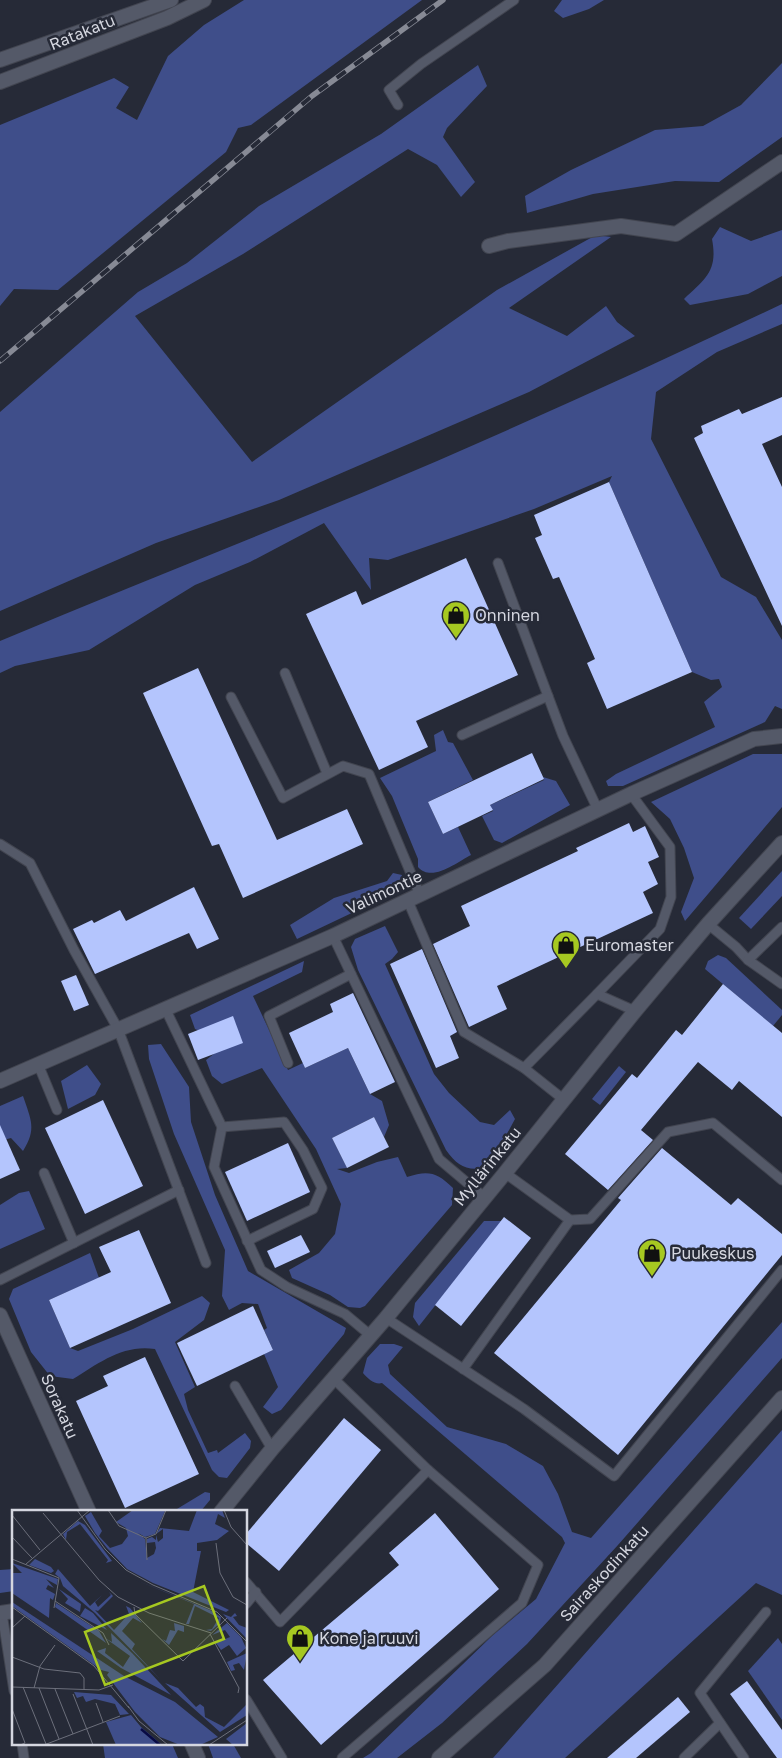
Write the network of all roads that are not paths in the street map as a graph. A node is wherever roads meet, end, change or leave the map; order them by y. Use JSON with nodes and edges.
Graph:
{"nodes":[{"id":1,"x":171,"y":0,"type":"edge"},
{"id":2,"x":204,"y":0,"type":"edge"},
{"id":3,"x":514,"y":0,"type":"edge"},
{"id":4,"x":0,"y":60,"type":"edge"},
{"id":5,"x":0,"y":82,"type":"edge"},
{"id":6,"x":398,"y":105,"type":"dead end"},
{"id":7,"x":782,"y":162,"type":"edge"},
{"id":8,"x":489,"y":246,"type":"dead end"},
{"id":9,"x":498,"y":563,"type":"dead end"},
{"id":10,"x":285,"y":673,"type":"dead end"},
{"id":11,"x":548,"y":696,"type":"junction"},
{"id":12,"x":231,"y":697,"type":"dead end"},
{"id":13,"x":462,"y":735,"type":"dead end"},
{"id":14,"x":782,"y":736,"type":"edge"},
{"id":15,"x":327,"y":773,"type":"junction"},
{"id":16,"x":631,"y":794,"type":"junction"},
{"id":17,"x":598,"y":810,"type":"junction"},
{"id":18,"x":782,"y":843,"type":"edge"},
{"id":19,"x":0,"y":844,"type":"edge"},
{"id":20,"x":414,"y":898,"type":"junction"},
{"id":21,"x":708,"y":924,"type":"junction"},
{"id":22,"x":782,"y":927,"type":"edge"},
{"id":23,"x":333,"y":936,"type":"junction"},
{"id":24,"x":748,"y":960,"type":"junction"},
{"id":25,"x":351,"y":974,"type":"junction"},
{"id":26,"x":782,"y":984,"type":"edge"},
{"id":27,"x":596,"y":994,"type":"junction"},
{"id":28,"x":165,"y":1008,"type":"junction"},
{"id":29,"x":635,"y":1010,"type":"junction"},
{"id":30,"x":118,"y":1029,"type":"junction"},
{"id":31,"x":288,"y":1063,"type":"dead end"},
{"id":32,"x":38,"y":1064,"type":"junction"},
{"id":33,"x":524,"y":1068,"type":"junction"},
{"id":34,"x":0,"y":1081,"type":"edge"},
{"id":35,"x":563,"y":1099,"type":"junction"},
{"id":36,"x":58,"y":1110,"type":"dead end"},
{"id":37,"x":222,"y":1127,"type":"junction"},
{"id":38,"x":44,"y":1173,"type":"dead end"},
{"id":39,"x":506,"y":1173,"type":"junction"},
{"id":40,"x":782,"y":1180,"type":"edge"},
{"id":41,"x":179,"y":1190,"type":"junction"},
{"id":42,"x":484,"y":1197,"type":"junction"},
{"id":43,"x":570,"y":1220,"type":"junction"},
{"id":44,"x":247,"y":1241,"type":"junction"},
{"id":45,"x":74,"y":1243,"type":"junction"},
{"id":46,"x":206,"y":1262,"type":"dead end"},
{"id":47,"x":782,"y":1270,"type":"edge"},
{"id":48,"x":0,"y":1280,"type":"edge"},
{"id":49,"x":0,"y":1315,"type":"edge"},
{"id":50,"x":386,"y":1318,"type":"junction"},
{"id":51,"x":370,"y":1335,"type":"junction"},
{"id":52,"x":463,"y":1369,"type":"junction"},
{"id":53,"x":334,"y":1379,"type":"junction"},
{"id":54,"x":235,"y":1386,"type":"dead end"},
{"id":55,"x":782,"y":1398,"type":"edge"},
{"id":56,"x":272,"y":1449,"type":"junction"},
{"id":57,"x":428,"y":1470,"type":"junction"},
{"id":58,"x":88,"y":1510,"type":"edge"},
{"id":59,"x":223,"y":1510,"type":"edge"},
{"id":60,"x":248,"y":1584,"type":"edge"},
{"id":61,"x":256,"y":1592,"type":"junction"},
{"id":62,"x":248,"y":1602,"type":"edge"},
{"id":63,"x":5,"y":1612,"type":"edge"},
{"id":64,"x":766,"y":1612,"type":"dead end"},
{"id":65,"x":12,"y":1673,"type":"edge"},
{"id":66,"x":248,"y":1702,"type":"edge"},
{"id":67,"x":720,"y":1723,"type":"junction"},
{"id":68,"x":193,"y":1746,"type":"edge"},
{"id":69,"x":198,"y":1758,"type":"edge"},
{"id":70,"x":282,"y":1758,"type":"edge"},
{"id":71,"x":342,"y":1758,"type":"edge"},
{"id":72,"x":439,"y":1758,"type":"edge"},
{"id":73,"x":684,"y":1758,"type":"edge"},
{"id":74,"x":744,"y":1758,"type":"edge"}],
"edges":[{"from":1,"to":4,"type":"street","name":"Ratakatu"},
{"from":2,"to":5,"type":"street","name":"Ratakatu"},
{"from":3,"to":6,"type":"lane"},
{"from":7,"to":8,"type":"street"},
{"from":9,"to":11,"type":"lane"},
{"from":10,"to":15,"type":"lane"},
{"from":11,"to":13,"type":"lane"},
{"from":11,"to":17,"type":"lane"},
{"from":12,"to":15,"type":"lane"},
{"from":14,"to":16,"type":"street","name":"Valimontie"},
{"from":15,"to":20,"type":"lane"},
{"from":16,"to":17,"type":"street","name":"Valimontie"},
{"from":16,"to":27,"type":"lane"},
{"from":17,"to":20,"type":"street","name":"Valimontie"},
{"from":18,"to":21,"type":"street","name":"Myllärinkatu"},
{"from":19,"to":30,"type":"lane"},
{"from":20,"to":23,"type":"street","name":"Valimontie"},
{"from":20,"to":33,"type":"lane"},
{"from":21,"to":24,"type":"lane"},
{"from":21,"to":29,"type":"street","name":"Myllärinkatu"},
{"from":22,"to":24,"type":"lane"},
{"from":23,"to":25,"type":"lane"},
{"from":23,"to":28,"type":"street","name":"Valimontie"},
{"from":24,"to":26,"type":"lane"},
{"from":25,"to":31,"type":"lane"},
{"from":25,"to":42,"type":"lane"},
{"from":27,"to":29,"type":"lane"},
{"from":27,"to":33,"type":"lane"},
{"from":28,"to":30,"type":"street","name":"Valimontie"},
{"from":28,"to":37,"type":"lane"},
{"from":29,"to":35,"type":"street","name":"Myllärinkatu"},
{"from":30,"to":32,"type":"street","name":"Valimontie"},
{"from":30,"to":41,"type":"lane"},
{"from":32,"to":34,"type":"street","name":"Valimontie"},
{"from":32,"to":36,"type":"lane"},
{"from":33,"to":35,"type":"lane"},
{"from":35,"to":39,"type":"street","name":"Myllärinkatu"},
{"from":37,"to":44,"type":"lane"},
{"from":37,"to":44,"type":"lane"},
{"from":38,"to":45,"type":"lane"},
{"from":39,"to":42,"type":"street","name":"Myllärinkatu"},
{"from":39,"to":43,"type":"lane"},
{"from":40,"to":43,"type":"lane"},
{"from":41,"to":45,"type":"lane"},
{"from":41,"to":46,"type":"lane"},
{"from":42,"to":50,"type":"street","name":"Myllärinkatu"},
{"from":43,"to":52,"type":"lane"},
{"from":44,"to":51,"type":"lane"},
{"from":45,"to":48,"type":"lane"},
{"from":47,"to":52,"type":"lane"},
{"from":49,"to":58,"type":"street","name":"Sorakatu"},
{"from":50,"to":51,"type":"street","name":"Myllärinkatu"},
{"from":50,"to":52,"type":"lane"},
{"from":51,"to":53,"type":"street","name":"Myllärinkatu"},
{"from":53,"to":56,"type":"street","name":"Myllärinkatu"},
{"from":53,"to":57,"type":"lane"},
{"from":54,"to":56,"type":"lane"},
{"from":55,"to":72,"type":"street","name":"Sairaskodinkatu"},
{"from":56,"to":59,"type":"street","name":"Myllärinkatu"},
{"from":57,"to":61,"type":"lane"},
{"from":57,"to":71,"type":"lane"},
{"from":60,"to":61,"type":"lane"},
{"from":61,"to":62,"type":"lane"},
{"from":63,"to":65,"type":"lane"},
{"from":64,"to":67,"type":"lane"},
{"from":66,"to":70,"type":"lane"},
{"from":67,"to":73,"type":"lane"},
{"from":67,"to":74,"type":"lane"},
{"from":68,"to":69,"type":"street"}]}
